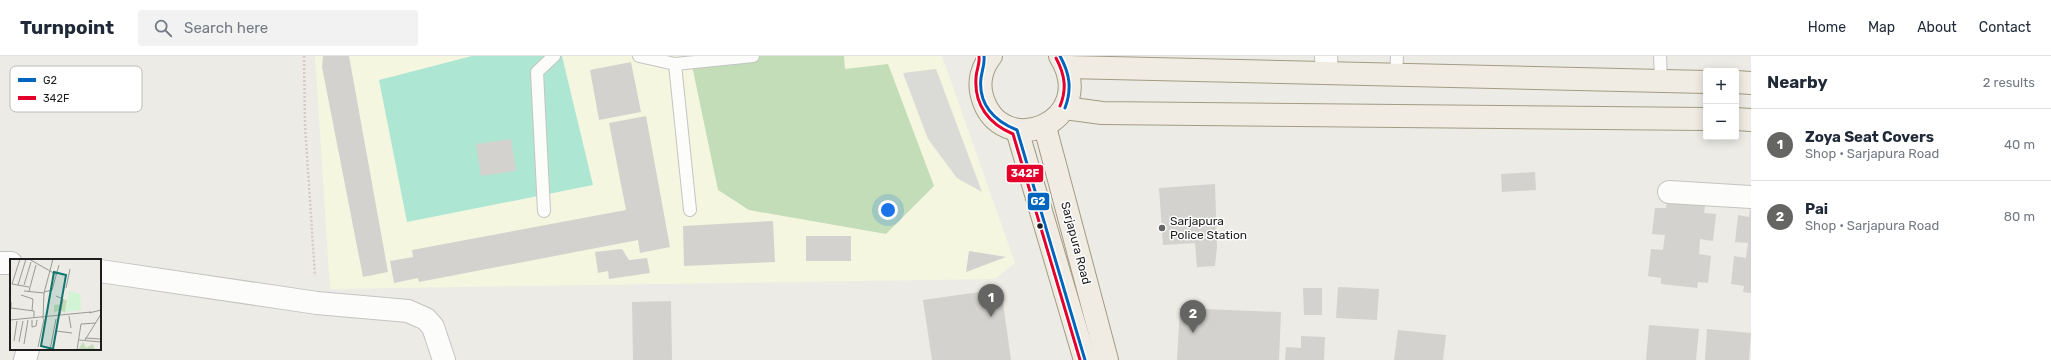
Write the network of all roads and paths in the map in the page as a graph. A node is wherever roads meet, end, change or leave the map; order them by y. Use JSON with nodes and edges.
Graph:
{"nodes":[{"id":1,"x":304,"y":56,"type":"edge"},
{"id":2,"x":554,"y":56,"type":"edge"},
{"id":3,"x":639,"y":56,"type":"edge"},
{"id":4,"x":753,"y":56,"type":"edge"},
{"id":5,"x":991,"y":56,"type":"edge"},
{"id":6,"x":1660,"y":56,"type":"edge"},
{"id":7,"x":1064,"y":62,"type":"edge"},
{"id":8,"x":674,"y":64,"type":"junction"},
{"id":9,"x":1327,"y":65,"type":"edge"},
{"id":10,"x":1396,"y":65,"type":"edge"},
{"id":11,"x":1662,"y":81,"type":"junction"},
{"id":12,"x":1703,"y":82,"type":"edge"},
{"id":13,"x":1739,"y":82,"type":"edge"},
{"id":14,"x":1751,"y":83,"type":"edge"},
{"id":15,"x":1065,"y":108,"type":"junction"},
{"id":16,"x":1703,"y":119,"type":"edge"},
{"id":17,"x":1739,"y":119,"type":"edge"},
{"id":18,"x":1751,"y":120,"type":"edge"},
{"id":19,"x":1044,"y":127,"type":"junction"},
{"id":20,"x":1017,"y":130,"type":"junction"},
{"id":21,"x":1669,"y":192,"type":"dead end"},
{"id":22,"x":1751,"y":197,"type":"edge"},
{"id":23,"x":690,"y":210,"type":"dead end"},
{"id":24,"x":544,"y":211,"type":"dead end"},
{"id":25,"x":101,"y":270,"type":"edge"},
{"id":26,"x":317,"y":303,"type":"junction"},
{"id":27,"x":28,"y":350,"type":"edge"},
{"id":28,"x":25,"y":360,"type":"edge"},
{"id":29,"x":444,"y":360,"type":"edge"},
{"id":30,"x":1085,"y":360,"type":"edge"},
{"id":31,"x":1107,"y":360,"type":"edge"}],
"edges":[{"from":1,"to":26,"type":"path"},
{"from":2,"to":24,"type":"lane"},
{"from":3,"to":8,"type":"lane"},
{"from":4,"to":8,"type":"lane"},
{"from":5,"to":20,"type":"main road"},
{"from":6,"to":11,"type":"lane"},
{"from":7,"to":9,"type":"main road"},
{"from":7,"to":15,"type":"main road"},
{"from":8,"to":23,"type":"lane"},
{"from":9,"to":10,"type":"main road"},
{"from":10,"to":11,"type":"main road"},
{"from":11,"to":12,"type":"main road"},
{"from":13,"to":14,"type":"main road"},
{"from":15,"to":16,"type":"main road"},
{"from":15,"to":19,"type":"main road"},
{"from":17,"to":18,"type":"main road"},
{"from":19,"to":20,"type":"main road"},
{"from":19,"to":31,"type":"main road","name":"Sarjapura Road"},
{"from":20,"to":30,"type":"main road","name":"Sarjapura Road"},
{"from":21,"to":22,"type":"street"},
{"from":25,"to":26,"type":"street"},
{"from":26,"to":29,"type":"street"},
{"from":27,"to":28,"type":"street"}]}
